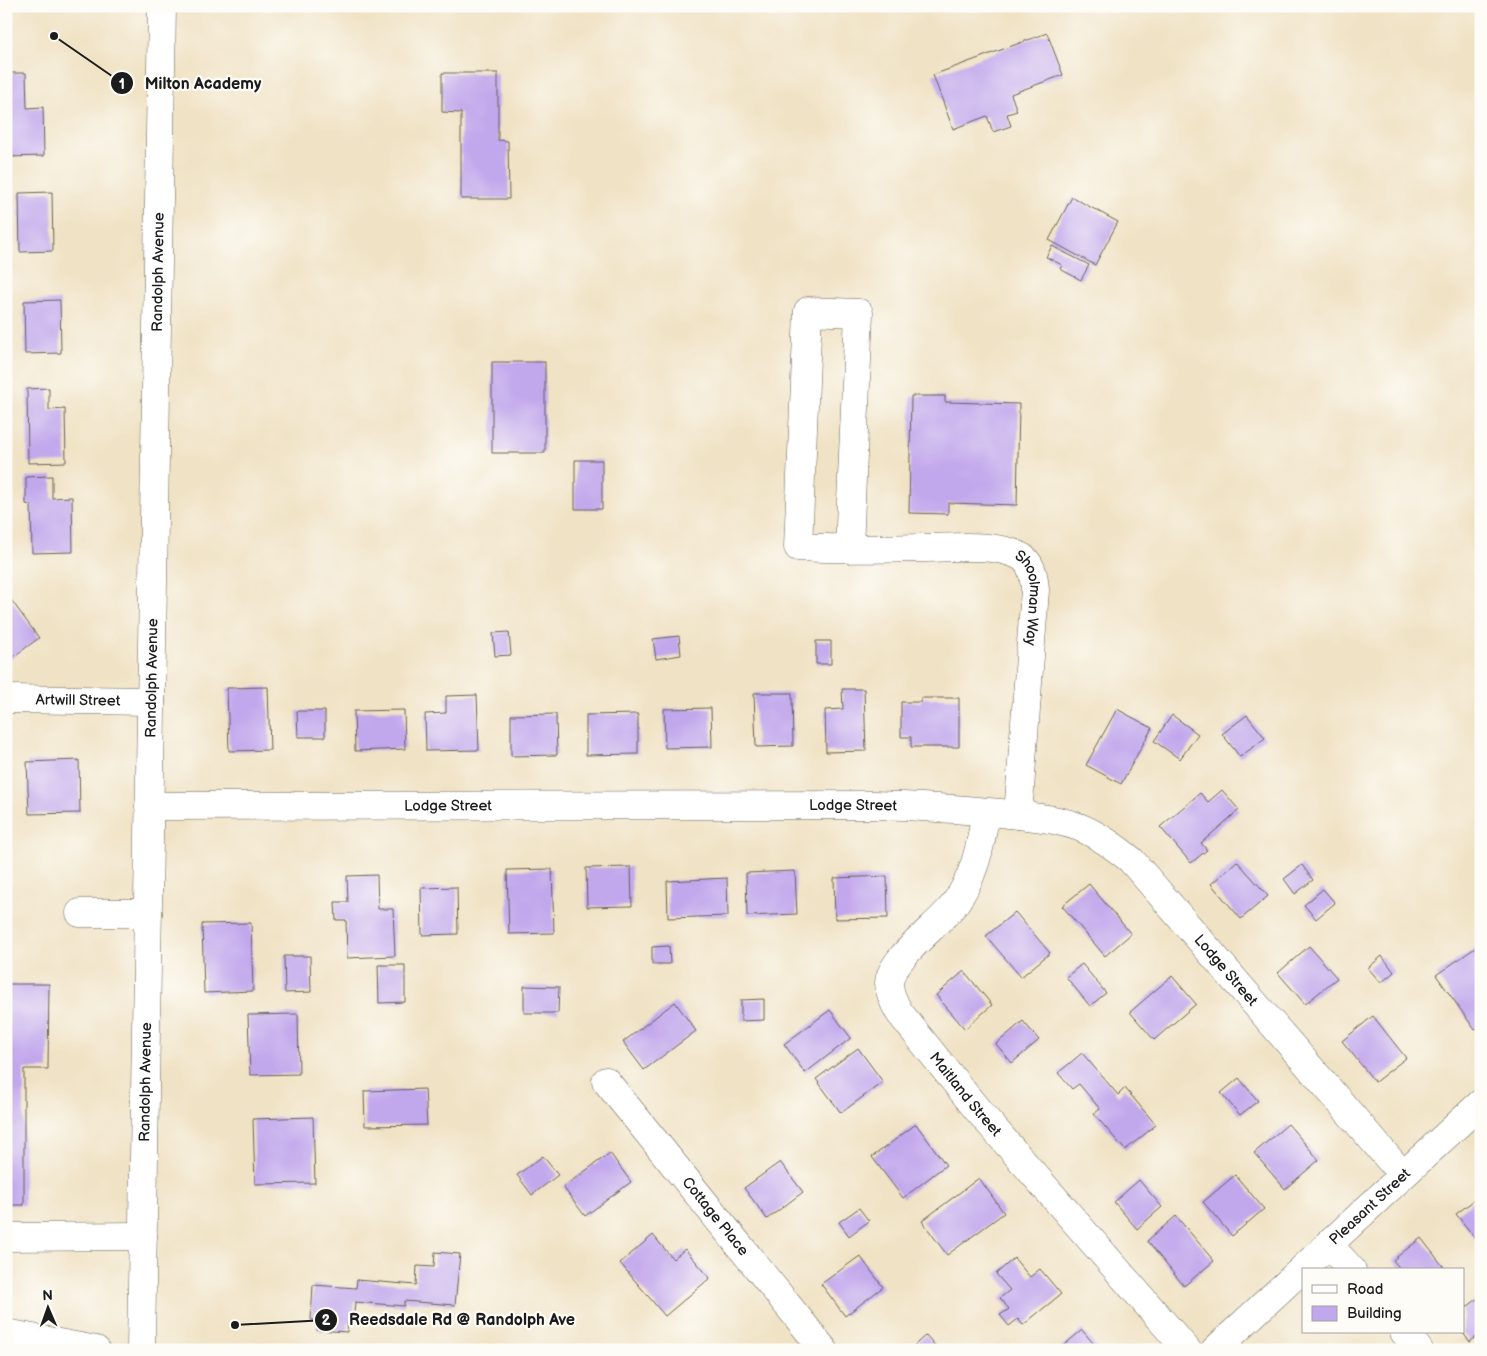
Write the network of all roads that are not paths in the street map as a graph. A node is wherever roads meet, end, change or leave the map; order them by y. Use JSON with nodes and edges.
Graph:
{"nodes":[{"id":1,"x":162,"y":6,"type":"edge"},
{"id":2,"x":849,"y":549,"type":"junction"},
{"id":3,"x":6,"y":699,"type":"edge"},
{"id":4,"x":151,"y":701,"type":"junction"},
{"id":5,"x":149,"y":806,"type":"junction"},
{"id":6,"x":985,"y":812,"type":"junction"},
{"id":7,"x":1018,"y":815,"type":"junction"},
{"id":8,"x":80,"y":913,"type":"dead end"},
{"id":9,"x":148,"y":913,"type":"junction"},
{"id":10,"x":606,"y":1082,"type":"dead end"},
{"id":11,"x":1481,"y":1103,"type":"edge"},
{"id":12,"x":1402,"y":1174,"type":"junction"},
{"id":13,"x":143,"y":1236,"type":"junction"},
{"id":14,"x":6,"y":1238,"type":"edge"},
{"id":15,"x":1328,"y":1244,"type":"junction"},
{"id":16,"x":1302,"y":1268,"type":"edge"},
{"id":17,"x":1302,"y":1268,"type":"edge"},
{"id":18,"x":1350,"y":1268,"type":"edge"},
{"id":19,"x":1406,"y":1334,"type":"edge"},
{"id":20,"x":22,"y":1340,"type":"edge"},
{"id":21,"x":96,"y":1350,"type":"edge"},
{"id":22,"x":141,"y":1350,"type":"edge"},
{"id":23,"x":824,"y":1350,"type":"edge"},
{"id":24,"x":1187,"y":1350,"type":"edge"},
{"id":25,"x":1215,"y":1350,"type":"edge"},
{"id":26,"x":1419,"y":1350,"type":"edge"}],
"edges":[{"from":1,"to":4,"type":"street","name":"Randolph Avenue"},
{"from":2,"to":2,"type":"street"},
{"from":2,"to":7,"type":"street","name":"Shoolman Way"},
{"from":3,"to":4,"type":"street","name":"Artwill Street"},
{"from":4,"to":5,"type":"street","name":"Randolph Avenue"},
{"from":5,"to":6,"type":"street","name":"Lodge Street"},
{"from":5,"to":9,"type":"street","name":"Randolph Avenue"},
{"from":6,"to":7,"type":"street","name":"Lodge Street"},
{"from":6,"to":24,"type":"street","name":"Maitland Street"},
{"from":7,"to":12,"type":"street","name":"Lodge Street"},
{"from":8,"to":9,"type":"street"},
{"from":9,"to":13,"type":"street","name":"Randolph Avenue"},
{"from":10,"to":23,"type":"street","name":"Cottage Place"},
{"from":11,"to":12,"type":"street","name":"Pleasant Street"},
{"from":12,"to":15,"type":"street","name":"Pleasant Street"},
{"from":13,"to":14,"type":"street"},
{"from":13,"to":22,"type":"street","name":"Randolph Avenue"},
{"from":15,"to":17,"type":"street","name":"Pleasant Street"},
{"from":15,"to":18,"type":"street"},
{"from":16,"to":25,"type":"street","name":"Pleasant Street"},
{"from":19,"to":26,"type":"street"},
{"from":20,"to":21,"type":"street"}]}
